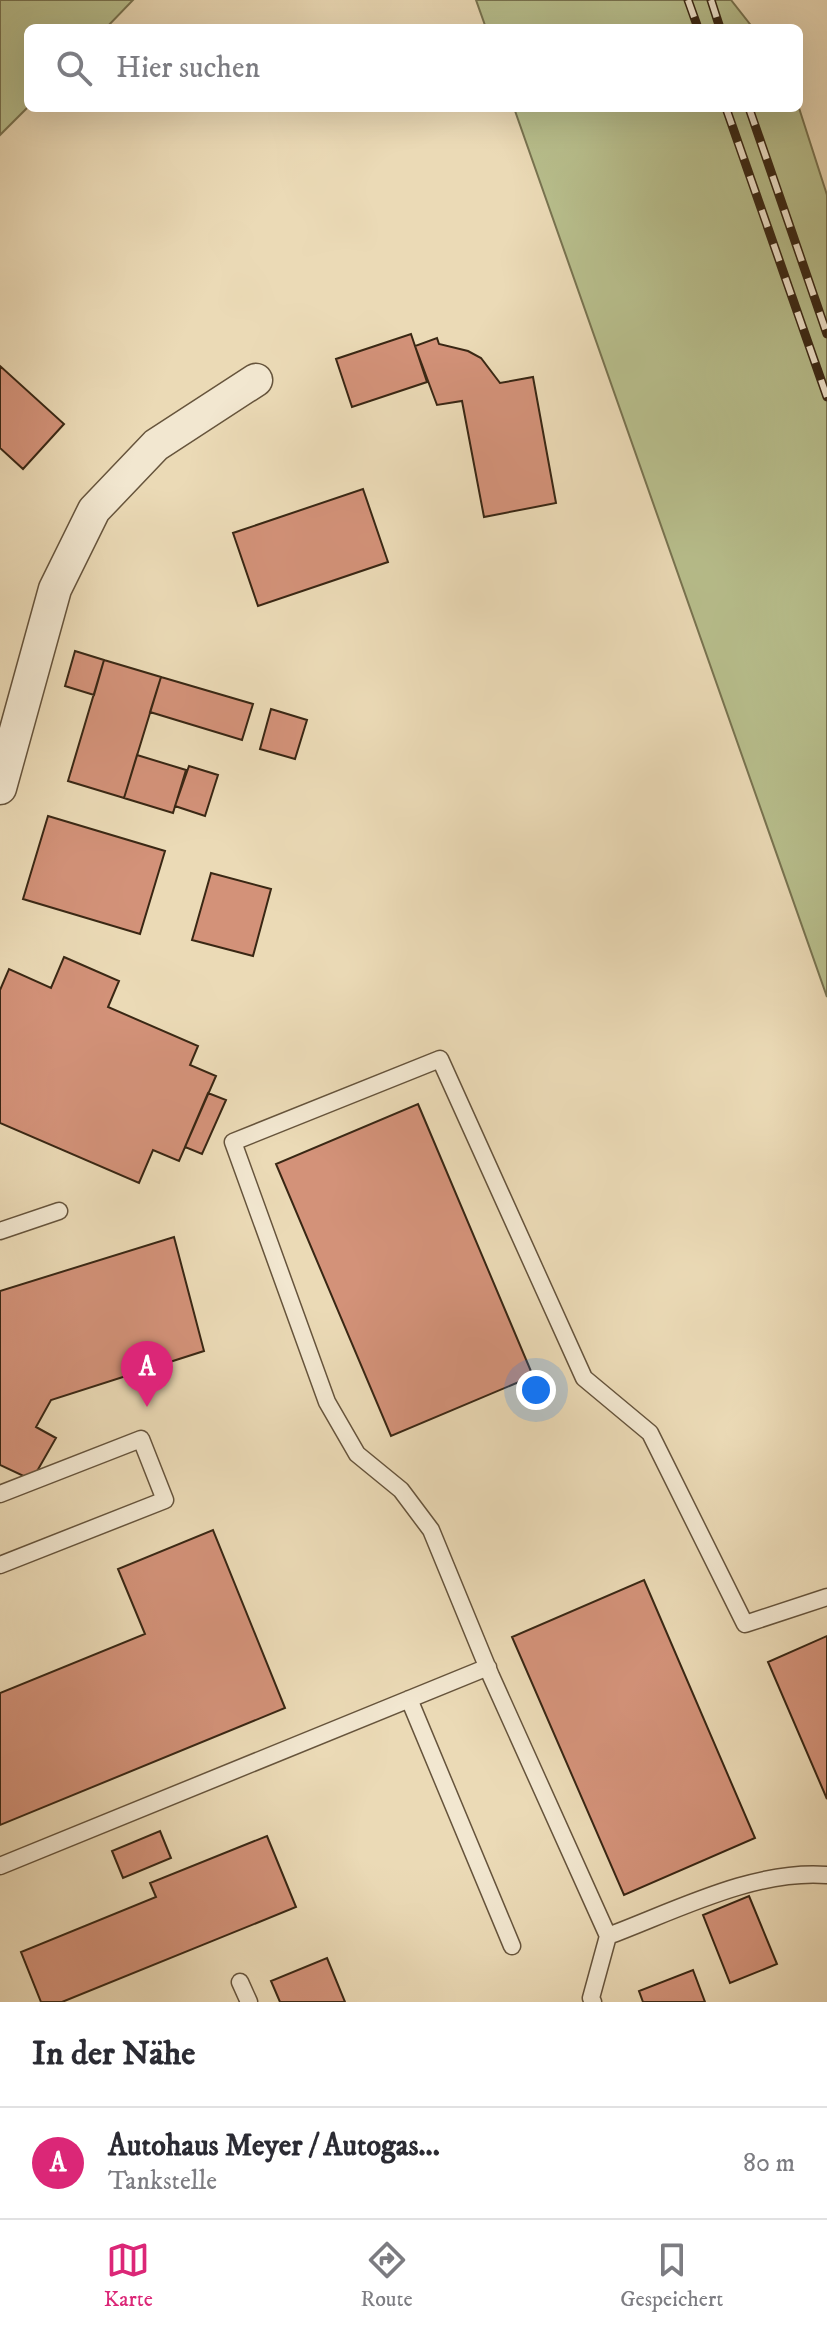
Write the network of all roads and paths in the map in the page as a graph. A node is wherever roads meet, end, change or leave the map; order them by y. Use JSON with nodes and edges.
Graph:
{"nodes":[{"id":1,"x":256,"y":380,"type":"dead end"},
{"id":2,"x":0,"y":788,"type":"edge"},
{"id":3,"x":59,"y":1211,"type":"dead end"},
{"id":4,"x":0,"y":1231,"type":"edge"},
{"id":5,"x":0,"y":1494,"type":"edge"},
{"id":6,"x":0,"y":1565,"type":"edge"},
{"id":7,"x":827,"y":1597,"type":"edge"},
{"id":8,"x":488,"y":1667,"type":"junction"},
{"id":9,"x":409,"y":1699,"type":"junction"},
{"id":10,"x":0,"y":1866,"type":"edge"},
{"id":11,"x":827,"y":1875,"type":"edge"},
{"id":12,"x":608,"y":1936,"type":"junction"},
{"id":13,"x":512,"y":1946,"type":"dead end"},
{"id":14,"x":240,"y":1982,"type":"dead end"},
{"id":15,"x":249,"y":2002,"type":"edge"},
{"id":16,"x":593,"y":2002,"type":"edge"}],
"edges":[{"from":1,"to":2,"type":"street"},
{"from":3,"to":4,"type":"lane"},
{"from":5,"to":6,"type":"lane"},
{"from":7,"to":8,"type":"lane"},
{"from":8,"to":9,"type":"lane"},
{"from":8,"to":12,"type":"lane"},
{"from":9,"to":10,"type":"lane"},
{"from":9,"to":13,"type":"lane"},
{"from":11,"to":12,"type":"lane"},
{"from":12,"to":16,"type":"lane"},
{"from":14,"to":15,"type":"lane"}]}
